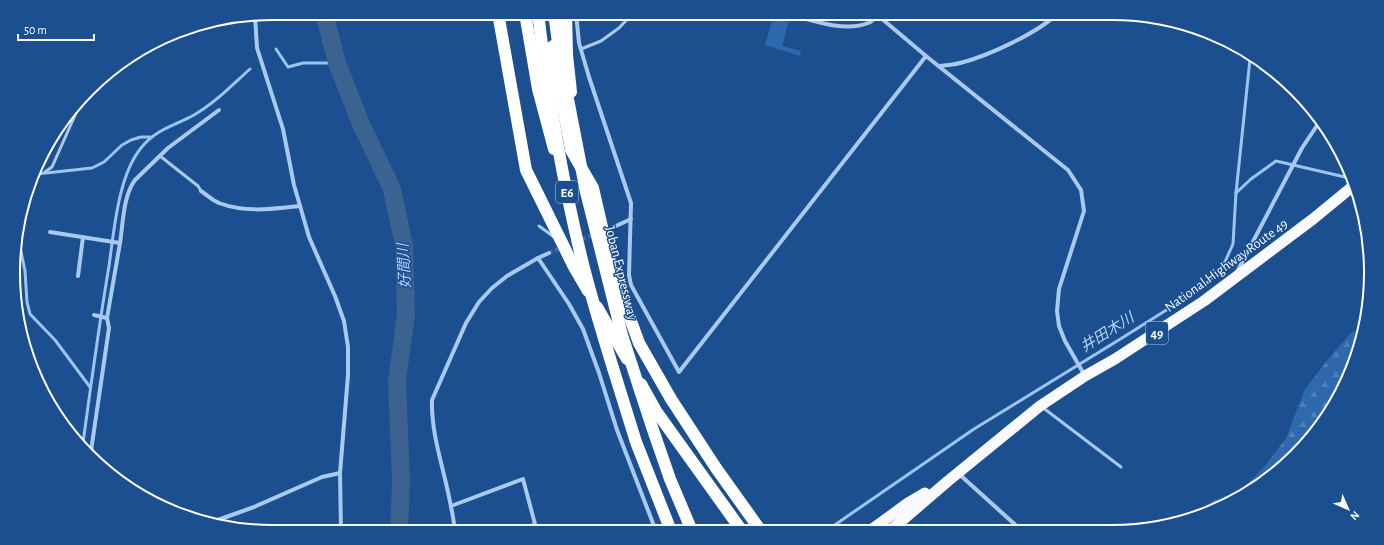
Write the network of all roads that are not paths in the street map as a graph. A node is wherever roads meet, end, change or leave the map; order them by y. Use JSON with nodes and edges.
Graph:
{"nodes":[{"id":1,"x":499,"y":20,"type":"edge"},
{"id":2,"x":526,"y":20,"type":"edge"},
{"id":3,"x":539,"y":20,"type":"edge"},
{"id":4,"x":551,"y":20,"type":"edge"},
{"id":5,"x":555,"y":20,"type":"edge"},
{"id":6,"x":566,"y":20,"type":"edge"},
{"id":7,"x":577,"y":20,"type":"edge"},
{"id":8,"x":626,"y":20,"type":"edge"},
{"id":9,"x":809,"y":20,"type":"edge"},
{"id":10,"x":871,"y":20,"type":"edge"},
{"id":11,"x":883,"y":20,"type":"edge"},
{"id":12,"x":1049,"y":20,"type":"edge"},
{"id":13,"x":255,"y":21,"type":"edge"},
{"id":14,"x":581,"y":49,"type":"junction"},
{"id":15,"x":926,"y":56,"type":"junction"},
{"id":16,"x":939,"y":66,"type":"junction"},
{"id":17,"x":219,"y":110,"type":"dead end"},
{"id":18,"x":75,"y":116,"type":"edge"},
{"id":19,"x":1317,"y":126,"type":"edge"},
{"id":20,"x":576,"y":138,"type":"junction"},
{"id":21,"x":160,"y":156,"type":"junction"},
{"id":22,"x":45,"y":172,"type":"dead end"},
{"id":23,"x":1350,"y":189,"type":"edge"},
{"id":24,"x":201,"y":191,"type":"joint"},
{"id":25,"x":300,"y":206,"type":"junction"},
{"id":26,"x":570,"y":210,"type":"junction"},
{"id":27,"x":631,"y":219,"type":"junction"},
{"id":28,"x":539,"y":226,"type":"dead end"},
{"id":29,"x":616,"y":226,"type":"tunnel mouth"},
{"id":30,"x":50,"y":232,"type":"dead end"},
{"id":31,"x":83,"y":237,"type":"junction"},
{"id":32,"x":562,"y":242,"type":"junction"},
{"id":33,"x":118,"y":243,"type":"junction"},
{"id":34,"x":549,"y":253,"type":"tunnel mouth"},
{"id":35,"x":538,"y":258,"type":"junction"},
{"id":36,"x":78,"y":276,"type":"dead end"},
{"id":37,"x":1232,"y":280,"type":"junction"},
{"id":38,"x":94,"y":315,"type":"dead end"},
{"id":39,"x":106,"y":318,"type":"junction"},
{"id":40,"x":1084,"y":373,"type":"junction"},
{"id":41,"x":1040,"y":406,"type":"junction"},
{"id":42,"x":91,"y":447,"type":"edge"},
{"id":43,"x":1121,"y":467,"type":"dead end"},
{"id":44,"x":340,"y":473,"type":"junction"},
{"id":45,"x":958,"y":473,"type":"junction"},
{"id":46,"x":451,"y":506,"type":"junction"},
{"id":47,"x":220,"y":519,"type":"edge"},
{"id":48,"x":341,"y":525,"type":"edge"},
{"id":49,"x":454,"y":525,"type":"edge"},
{"id":50,"x":533,"y":525,"type":"edge"},
{"id":51,"x":654,"y":525,"type":"edge"},
{"id":52,"x":669,"y":525,"type":"edge"},
{"id":53,"x":690,"y":525,"type":"edge"},
{"id":54,"x":738,"y":525,"type":"edge"},
{"id":55,"x":757,"y":525,"type":"edge"},
{"id":56,"x":878,"y":525,"type":"edge"},
{"id":57,"x":897,"y":525,"type":"edge"},
{"id":58,"x":1015,"y":525,"type":"edge"}],
"edges":[{"from":1,"to":32,"type":"highway"},
{"from":2,"to":26,"type":"highway","bridge":true},
{"from":3,"to":26,"type":"highway","number":"E6","bridge":true},
{"from":4,"to":55,"type":"highway"},
{"from":5,"to":20,"type":"highway","name":"Joban Expressway","number":"E6","bridge":true},
{"from":6,"to":20,"type":"highway","bridge":true},
{"from":7,"to":14,"type":"street"},
{"from":8,"to":14,"type":"lane"},
{"from":9,"to":10,"type":"street"},
{"from":11,"to":15,"type":"street"},
{"from":12,"to":16,"type":"street"},
{"from":13,"to":25,"type":"street"},
{"from":14,"to":27,"type":"street"},
{"from":15,"to":16,"type":"street"},
{"from":15,"to":27,"type":"street"},
{"from":16,"to":40,"type":"street"},
{"from":17,"to":21,"type":"street"},
{"from":18,"to":22,"type":"lane"},
{"from":19,"to":37,"type":"street"},
{"from":20,"to":53,"type":"highway","name":"Joban Expressway","number":"E6","bridge":true},
{"from":21,"to":24,"type":"lane"},
{"from":21,"to":33,"type":"street"},
{"from":23,"to":37,"type":"highway","name":"National Highway Route 49","number":"49"},
{"from":24,"to":25,"type":"street"},
{"from":25,"to":44,"type":"street"},
{"from":26,"to":52,"type":"highway","number":"E6","bridge":true},
{"from":27,"to":29,"type":"street"},
{"from":28,"to":32,"type":"lane"},
{"from":30,"to":31,"type":"street"},
{"from":31,"to":33,"type":"street"},
{"from":31,"to":36,"type":"street"},
{"from":32,"to":54,"type":"highway"},
{"from":33,"to":39,"type":"street"},
{"from":34,"to":35,"type":"street"},
{"from":35,"to":46,"type":"street"},
{"from":35,"to":51,"type":"street"},
{"from":37,"to":40,"type":"highway","name":"National Highway Route 49","number":"49"},
{"from":38,"to":39,"type":"street"},
{"from":39,"to":42,"type":"street"},
{"from":40,"to":41,"type":"highway","name":"National Highway Route 49","number":"49"},
{"from":41,"to":43,"type":"lane"},
{"from":41,"to":45,"type":"highway","name":"National Highway Route 49","number":"49"},
{"from":44,"to":47,"type":"street"},
{"from":44,"to":48,"type":"street"},
{"from":45,"to":56,"type":"highway","name":"National Highway Route 49","number":"49"},
{"from":45,"to":57,"type":"highway","name":"National Highway Route 49","number":"49"},
{"from":45,"to":58,"type":"street"},
{"from":46,"to":49,"type":"street"},
{"from":46,"to":50,"type":"street"}]}
